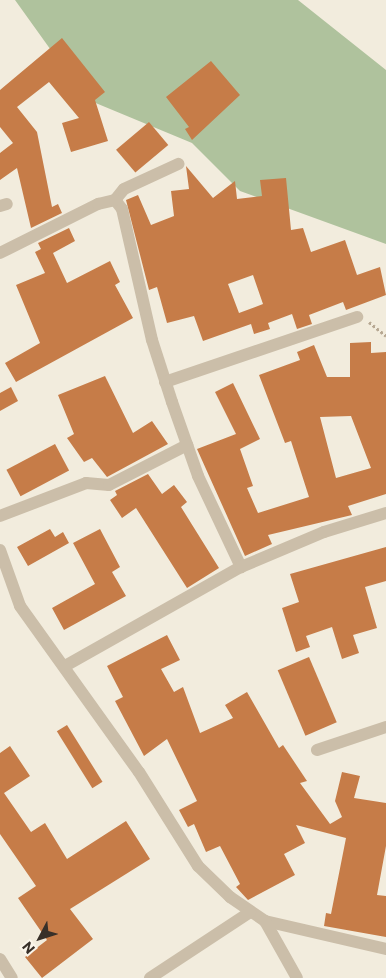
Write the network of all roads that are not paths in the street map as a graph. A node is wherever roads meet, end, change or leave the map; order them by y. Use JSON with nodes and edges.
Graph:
{"nodes":[{"id":1,"x":178,"y":164,"type":"dead end"},
{"id":2,"x":115,"y":200,"type":"junction"},
{"id":3,"x":0,"y":254,"type":"edge"},
{"id":4,"x":357,"y":317,"type":"road end"},
{"id":5,"x":165,"y":382,"type":"junction"},
{"id":6,"x":187,"y":445,"type":"junction"},
{"id":7,"x":386,"y":513,"type":"edge"},
{"id":8,"x":0,"y":516,"type":"edge"},
{"id":9,"x":0,"y":550,"type":"edge"},
{"id":10,"x":241,"y":567,"type":"junction"},
{"id":11,"x":65,"y":666,"type":"junction"},
{"id":12,"x":386,"y":726,"type":"edge"},
{"id":13,"x":317,"y":750,"type":"dead end"},
{"id":14,"x":250,"y":912,"type":"junction"},
{"id":15,"x":265,"y":921,"type":"junction"},
{"id":16,"x":386,"y":949,"type":"edge"},
{"id":17,"x":0,"y":960,"type":"edge"},
{"id":18,"x":12,"y":978,"type":"edge"},
{"id":19,"x":150,"y":978,"type":"edge"},
{"id":20,"x":297,"y":978,"type":"edge"}],
"edges":[{"from":1,"to":2,"type":"street"},
{"from":2,"to":3,"type":"street"},
{"from":2,"to":5,"type":"street"},
{"from":4,"to":5,"type":"street"},
{"from":5,"to":6,"type":"street"},
{"from":6,"to":8,"type":"street"},
{"from":6,"to":10,"type":"street"},
{"from":7,"to":10,"type":"street"},
{"from":9,"to":11,"type":"street"},
{"from":10,"to":11,"type":"street"},
{"from":11,"to":14,"type":"street"},
{"from":12,"to":13,"type":"street"},
{"from":14,"to":15,"type":"street"},
{"from":14,"to":19,"type":"street"},
{"from":15,"to":16,"type":"street"},
{"from":15,"to":20,"type":"street"},
{"from":17,"to":18,"type":"street"}]}
